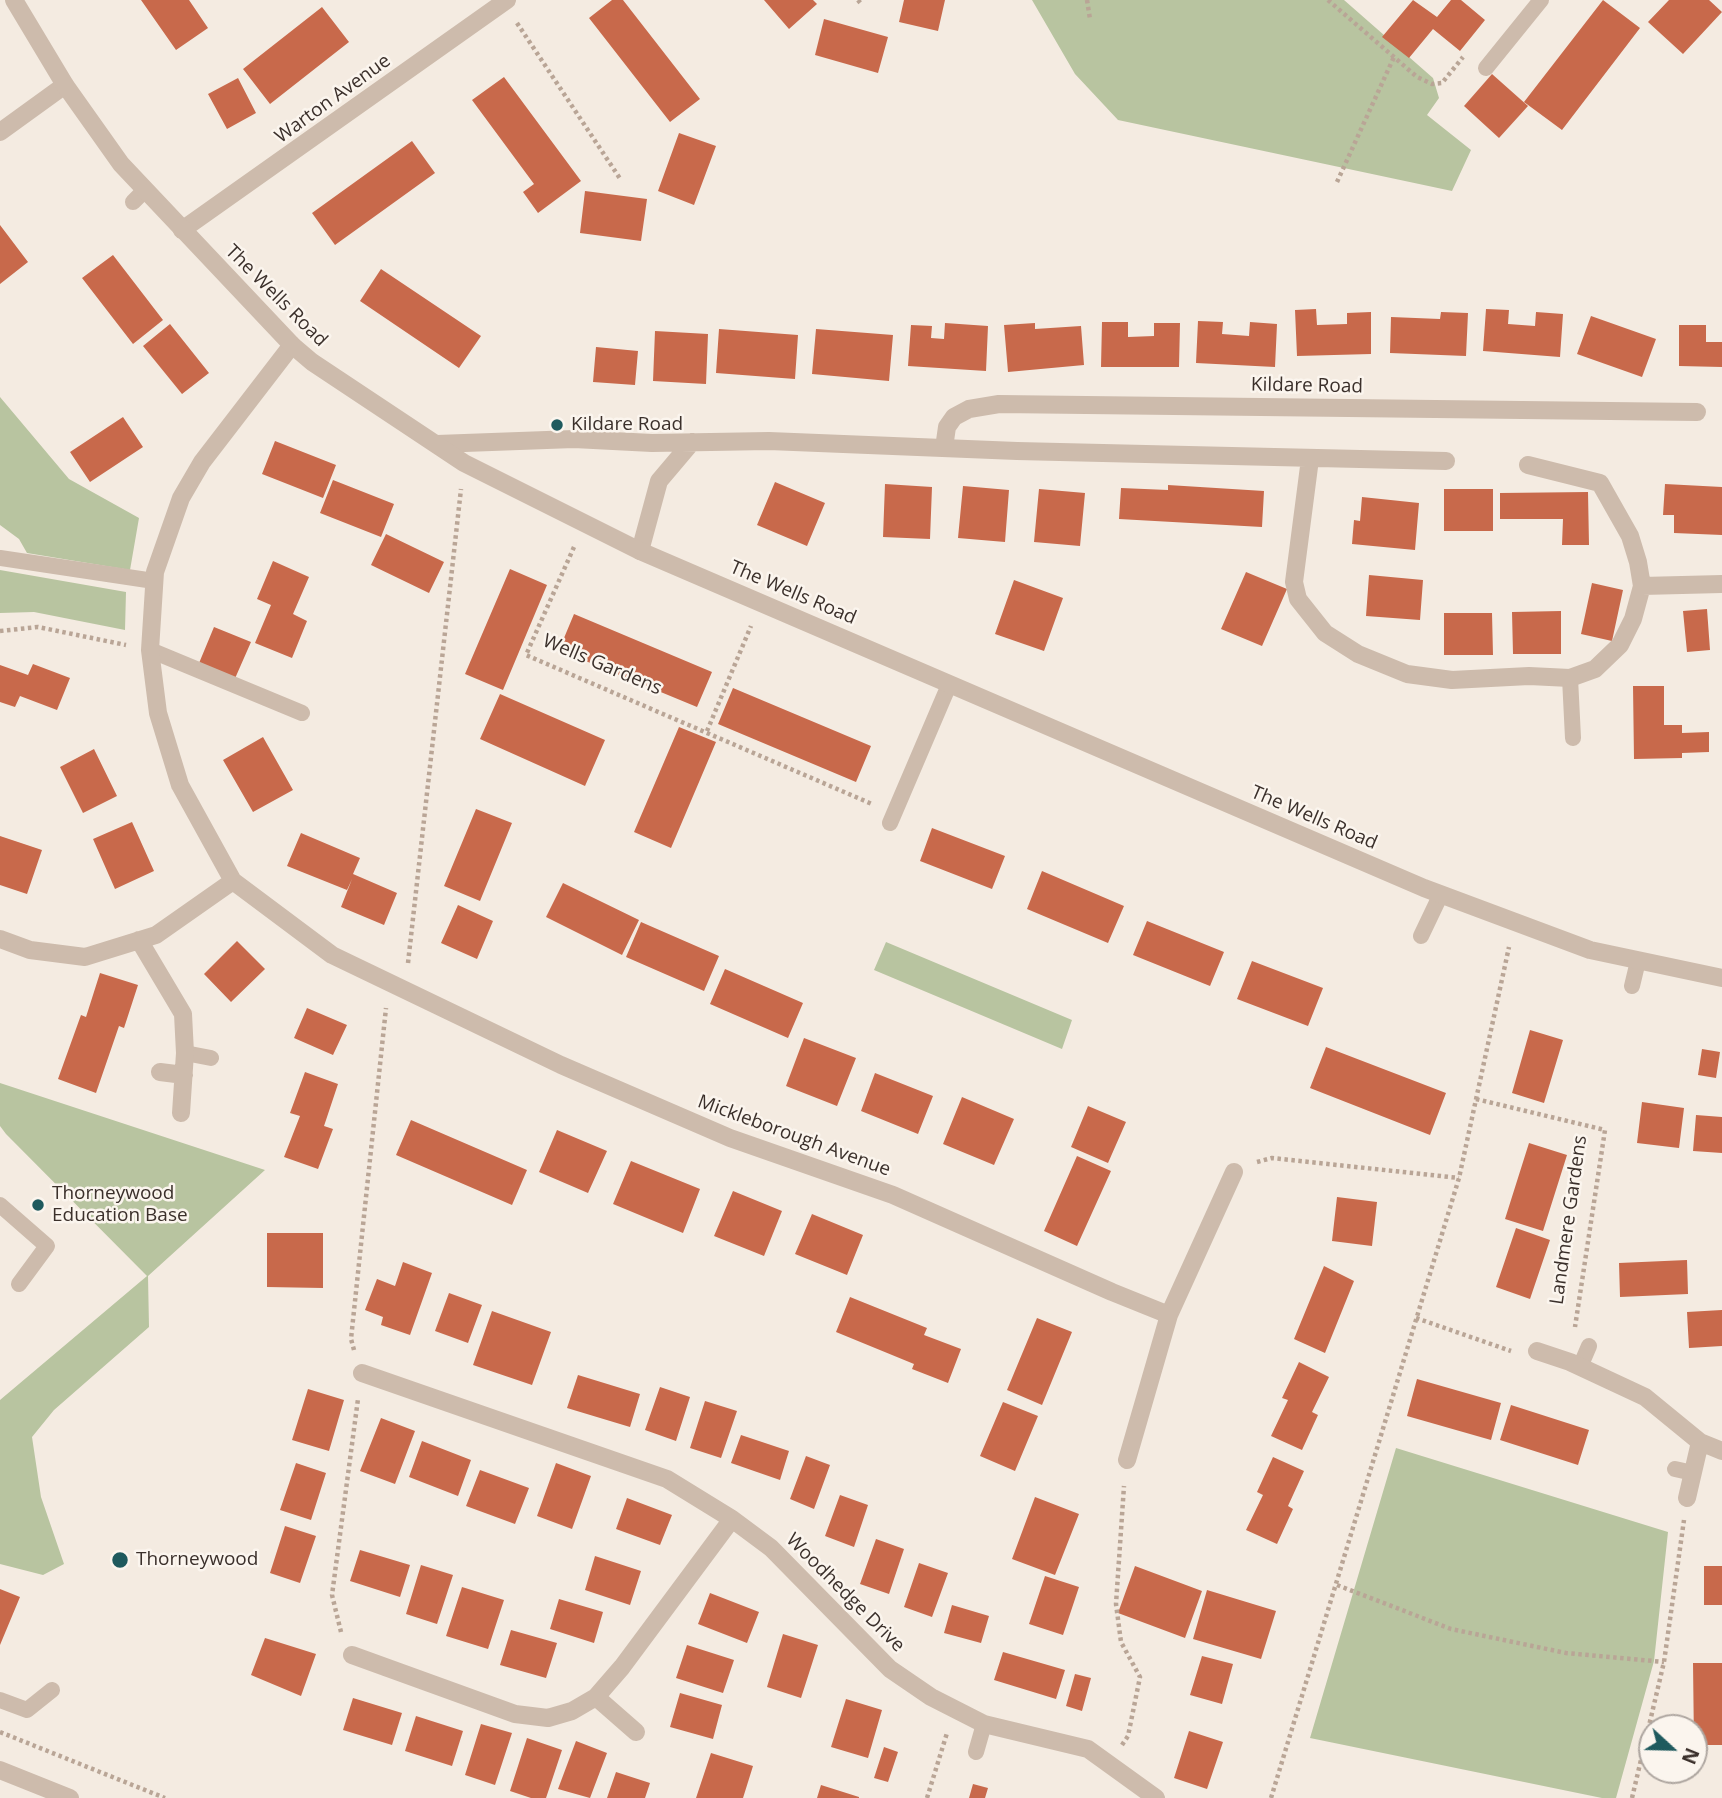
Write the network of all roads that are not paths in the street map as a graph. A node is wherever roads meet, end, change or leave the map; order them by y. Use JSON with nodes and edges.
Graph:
{"nodes":[{"id":1,"x":14,"y":0,"type":"edge"},
{"id":2,"x":1541,"y":0,"type":"edge"},
{"id":3,"x":505,"y":1,"type":"edge"},
{"id":4,"x":1486,"y":68,"type":"dead end"},
{"id":5,"x":65,"y":85,"type":"junction"},
{"id":6,"x":0,"y":132,"type":"edge"},
{"id":7,"x":181,"y":230,"type":"junction"},
{"id":8,"x":292,"y":345,"type":"junction"},
{"id":9,"x":1697,"y":412,"type":"dead end"},
{"id":10,"x":692,"y":442,"type":"junction"},
{"id":11,"x":437,"y":444,"type":"junction"},
{"id":12,"x":944,"y":448,"type":"junction"},
{"id":13,"x":1310,"y":459,"type":"junction"},
{"id":14,"x":1446,"y":461,"type":"dead end"},
{"id":15,"x":1528,"y":465,"type":"dead end"},
{"id":16,"x":640,"y":551,"type":"junction"},
{"id":17,"x":0,"y":558,"type":"edge"},
{"id":18,"x":154,"y":581,"type":"junction"},
{"id":19,"x":1722,"y":584,"type":"edge"},
{"id":20,"x":1642,"y":586,"type":"junction"},
{"id":21,"x":150,"y":650,"type":"junction"},
{"id":22,"x":1570,"y":678,"type":"junction"},
{"id":23,"x":949,"y":685,"type":"junction"},
{"id":24,"x":302,"y":713,"type":"dead end"},
{"id":25,"x":1573,"y":738,"type":"dead end"},
{"id":26,"x":893,"y":818,"type":"road end"},
{"id":27,"x":233,"y":881,"type":"junction"},
{"id":28,"x":1441,"y":894,"type":"junction"},
{"id":29,"x":1421,"y":936,"type":"dead end"},
{"id":30,"x":0,"y":939,"type":"edge"},
{"id":31,"x":139,"y":940,"type":"junction"},
{"id":32,"x":1637,"y":961,"type":"junction"},
{"id":33,"x":1722,"y":978,"type":"edge"},
{"id":34,"x":1632,"y":986,"type":"dead end"},
{"id":35,"x":185,"y":1053,"type":"junction"},
{"id":36,"x":211,"y":1058,"type":"dead end"},
{"id":37,"x":160,"y":1072,"type":"dead end"},
{"id":38,"x":184,"y":1075,"type":"junction"},
{"id":39,"x":181,"y":1113,"type":"dead end"},
{"id":40,"x":1234,"y":1172,"type":"dead end"},
{"id":41,"x":0,"y":1205,"type":"edge"},
{"id":42,"x":19,"y":1284,"type":"dead end"},
{"id":43,"x":1169,"y":1315,"type":"junction"},
{"id":44,"x":1589,"y":1346,"type":"dead end"},
{"id":45,"x":1534,"y":1350,"type":"road end"},
{"id":46,"x":1575,"y":1365,"type":"junction"},
{"id":47,"x":362,"y":1373,"type":"road end"},
{"id":48,"x":1700,"y":1442,"type":"junction"},
{"id":49,"x":1722,"y":1451,"type":"edge"},
{"id":50,"x":1127,"y":1461,"type":"dead end"},
{"id":51,"x":1675,"y":1469,"type":"dead end"},
{"id":52,"x":1693,"y":1473,"type":"junction"},
{"id":53,"x":1687,"y":1498,"type":"road end"},
{"id":54,"x":732,"y":1519,"type":"junction"},
{"id":55,"x":352,"y":1655,"type":"road end"},
{"id":56,"x":52,"y":1690,"type":"dead end"},
{"id":57,"x":596,"y":1697,"type":"junction"},
{"id":58,"x":0,"y":1700,"type":"edge"},
{"id":59,"x":984,"y":1724,"type":"junction"},
{"id":60,"x":636,"y":1732,"type":"dead end"},
{"id":61,"x":976,"y":1752,"type":"dead end"},
{"id":62,"x":0,"y":1770,"type":"edge"},
{"id":63,"x":70,"y":1798,"type":"edge"},
{"id":64,"x":1156,"y":1798,"type":"edge"}],
"edges":[{"from":1,"to":5,"type":"street","name":"The Wells Road"},
{"from":2,"to":4,"type":"lane"},
{"from":3,"to":7,"type":"street","name":"Warton Avenue"},
{"from":5,"to":6,"type":"street"},
{"from":5,"to":7,"type":"street","name":"The Wells Road"},
{"from":7,"to":8,"type":"street","name":"The Wells Road"},
{"from":8,"to":11,"type":"street","name":"The Wells Road"},
{"from":8,"to":18,"type":"street","name":"Mickleborough Avenue"},
{"from":9,"to":12,"type":"street","name":"Kildare Road"},
{"from":10,"to":11,"type":"street"},
{"from":10,"to":12,"type":"street"},
{"from":10,"to":16,"type":"street"},
{"from":11,"to":16,"type":"street","name":"The Wells Road"},
{"from":12,"to":13,"type":"street"},
{"from":13,"to":14,"type":"street"},
{"from":13,"to":22,"type":"street"},
{"from":15,"to":20,"type":"street"},
{"from":16,"to":23,"type":"street","name":"The Wells Road"},
{"from":17,"to":18,"type":"lane"},
{"from":18,"to":21,"type":"street","name":"Mickleborough Avenue"},
{"from":19,"to":20,"type":"street"},
{"from":20,"to":22,"type":"street"},
{"from":21,"to":24,"type":"lane"},
{"from":21,"to":27,"type":"street","name":"Mickleborough Avenue"},
{"from":22,"to":25,"type":"lane"},
{"from":23,"to":26,"type":"lane"},
{"from":23,"to":28,"type":"street","name":"The Wells Road"},
{"from":27,"to":31,"type":"street"},
{"from":27,"to":43,"type":"street","name":"Mickleborough Avenue"},
{"from":28,"to":29,"type":"lane"},
{"from":28,"to":32,"type":"street","name":"The Wells Road"},
{"from":30,"to":31,"type":"street"},
{"from":31,"to":35,"type":"street"},
{"from":32,"to":33,"type":"street","name":"The Wells Road"},
{"from":32,"to":34,"type":"lane"},
{"from":35,"to":36,"type":"lane"},
{"from":35,"to":38,"type":"street"},
{"from":37,"to":38,"type":"street"},
{"from":38,"to":39,"type":"street"},
{"from":40,"to":43,"type":"street"},
{"from":41,"to":42,"type":"lane"},
{"from":43,"to":50,"type":"street"},
{"from":44,"to":46,"type":"lane"},
{"from":45,"to":46,"type":"street"},
{"from":46,"to":48,"type":"street"},
{"from":47,"to":54,"type":"street","name":"Woodhedge Drive"},
{"from":48,"to":49,"type":"street"},
{"from":48,"to":52,"type":"street"},
{"from":51,"to":52,"type":"lane"},
{"from":52,"to":53,"type":"street"},
{"from":54,"to":57,"type":"street"},
{"from":54,"to":59,"type":"street","name":"Woodhedge Drive"},
{"from":55,"to":57,"type":"street"},
{"from":56,"to":58,"type":"lane"},
{"from":57,"to":60,"type":"street"},
{"from":59,"to":61,"type":"lane"},
{"from":59,"to":64,"type":"street","name":"Woodhedge Drive"},
{"from":62,"to":63,"type":"street"}]}
